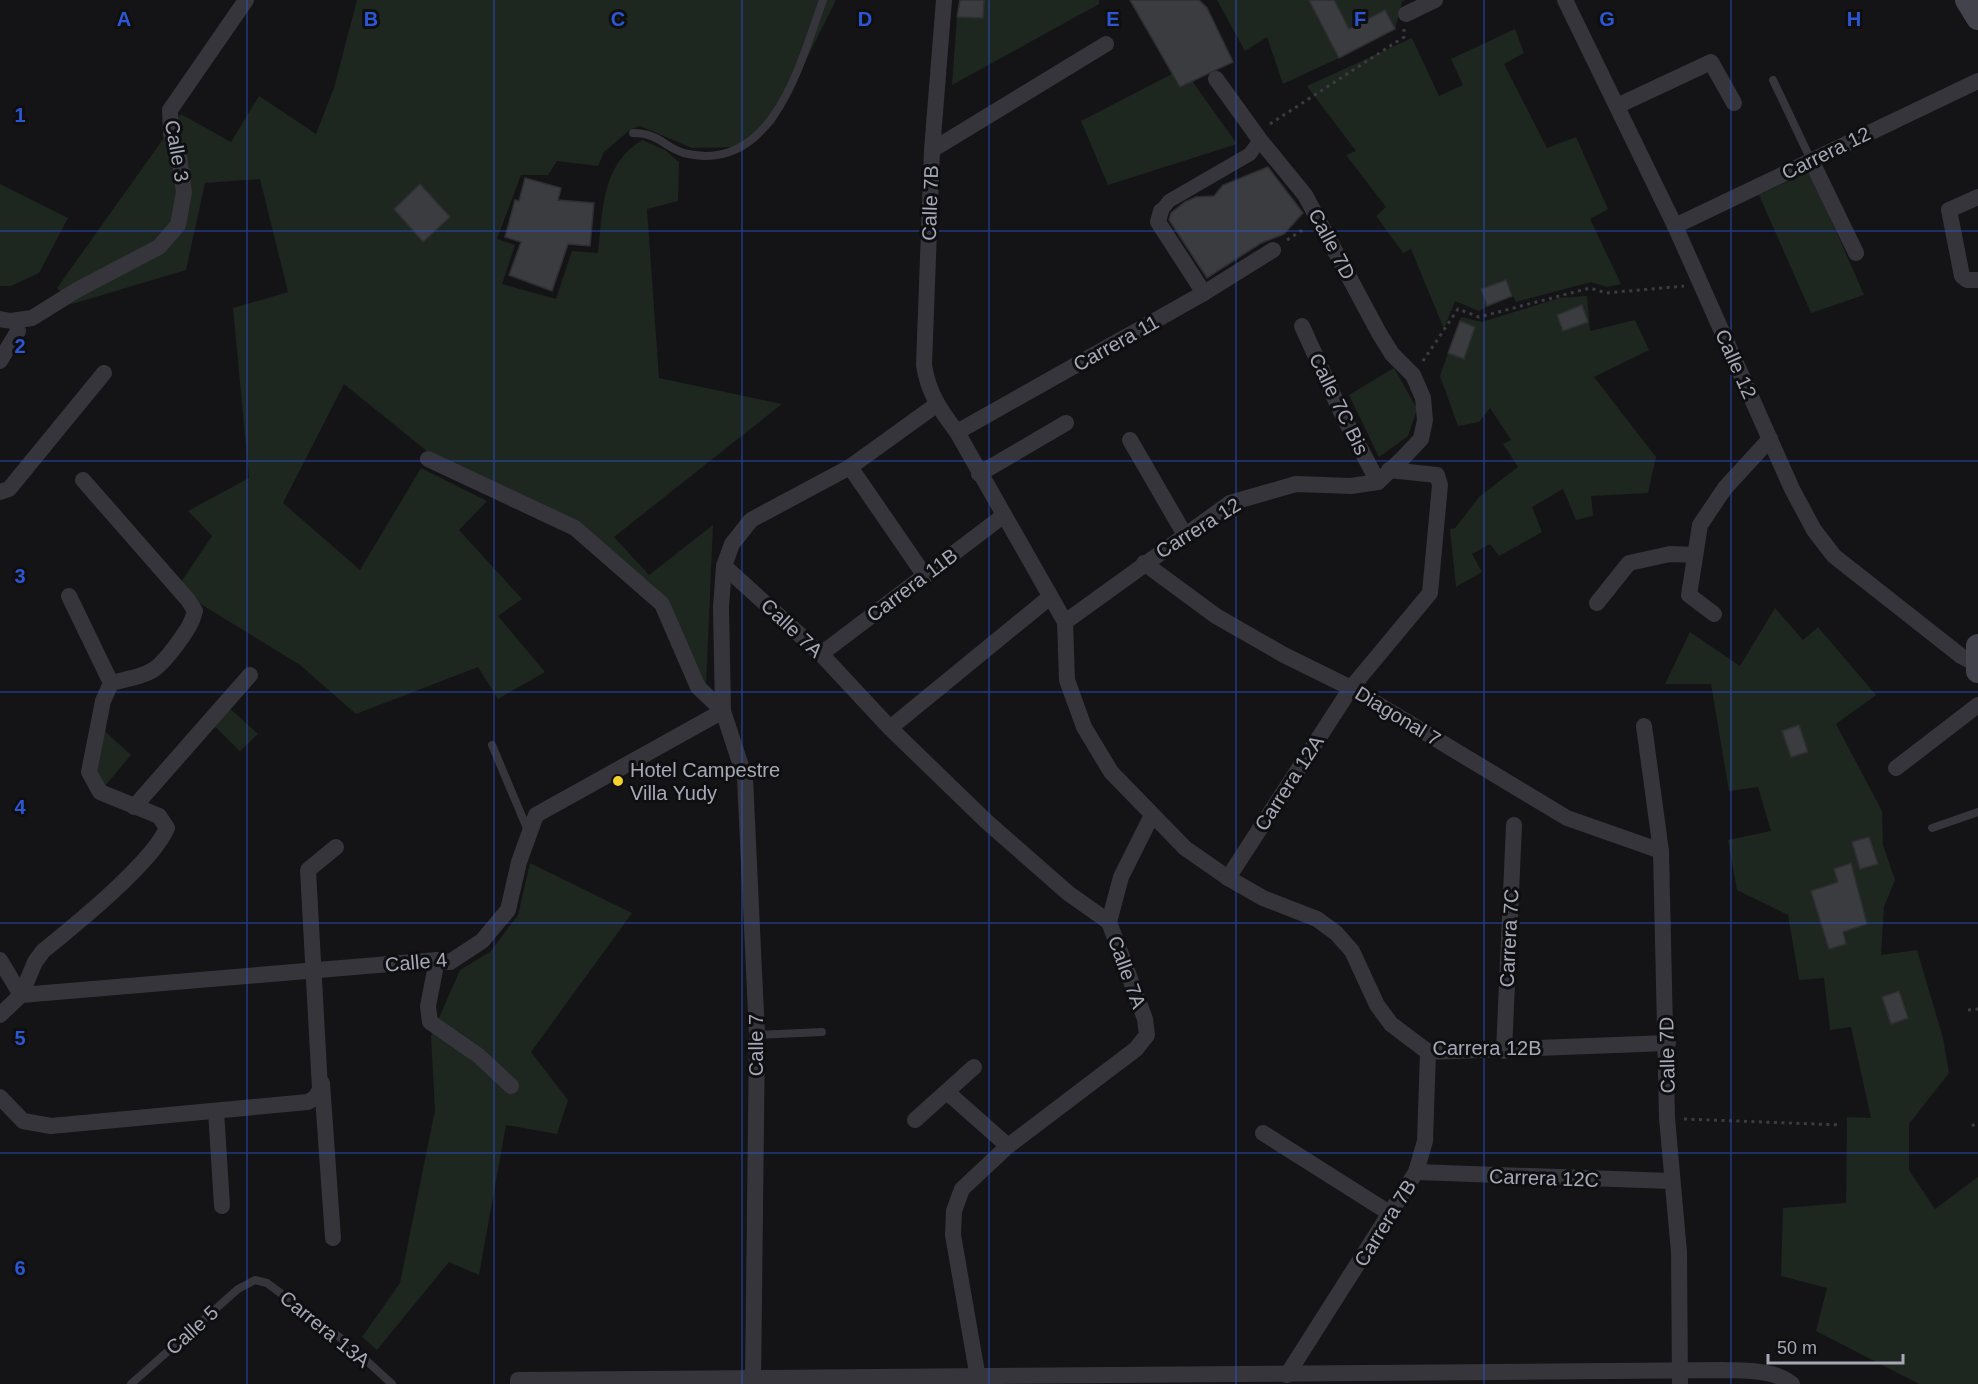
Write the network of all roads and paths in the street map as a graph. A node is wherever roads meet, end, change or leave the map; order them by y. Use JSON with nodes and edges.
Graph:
{"nodes":[{"id":1,"x":246,"y":0,"type":"edge"},
{"id":2,"x":823,"y":0,"type":"edge"},
{"id":3,"x":944,"y":0,"type":"edge"},
{"id":4,"x":1435,"y":0,"type":"edge"},
{"id":5,"x":1568,"y":1,"type":"edge"},
{"id":6,"x":1406,"y":14,"type":"joint"},
{"id":7,"x":1106,"y":44,"type":"dead end"},
{"id":8,"x":1216,"y":78,"type":"dead end"},
{"id":9,"x":1773,"y":80,"type":"dead end"},
{"id":10,"x":1978,"y":81,"type":"edge"},
{"id":11,"x":1734,"y":103,"type":"dead end"},
{"id":12,"x":1617,"y":106,"type":"junction"},
{"id":13,"x":633,"y":133,"type":"dead end"},
{"id":14,"x":1258,"y":136,"type":"junction"},
{"id":15,"x":932,"y":150,"type":"junction"},
{"id":16,"x":1811,"y":160,"type":"junction"},
{"id":17,"x":1978,"y":197,"type":"edge"},
{"id":18,"x":1161,"y":211,"type":"joint"},
{"id":19,"x":1320,"y":218,"type":"junction"},
{"id":20,"x":1675,"y":226,"type":"junction"},
{"id":21,"x":1273,"y":250,"type":"joint"},
{"id":22,"x":1856,"y":253,"type":"dead end"},
{"id":23,"x":1978,"y":280,"type":"edge"},
{"id":24,"x":1700,"y":282,"type":"junction"},
{"id":25,"x":1204,"y":293,"type":"junction"},
{"id":26,"x":0,"y":319,"type":"edge"},
{"id":27,"x":1302,"y":326,"type":"dead end"},
{"id":28,"x":18,"y":331,"type":"dead end"},
{"id":29,"x":0,"y":361,"type":"edge"},
{"id":30,"x":104,"y":373,"type":"dead end"},
{"id":31,"x":1413,"y":375,"type":"junction"},
{"id":32,"x":936,"y":405,"type":"junction"},
{"id":33,"x":1066,"y":423,"type":"dead end"},
{"id":34,"x":957,"y":432,"type":"junction"},
{"id":35,"x":1770,"y":439,"type":"junction"},
{"id":36,"x":1130,"y":440,"type":"dead end"},
{"id":37,"x":428,"y":459,"type":"dead end"},
{"id":38,"x":850,"y":467,"type":"junction"},
{"id":39,"x":979,"y":474,"type":"junction"},
{"id":40,"x":1383,"y":476,"type":"junction"},
{"id":41,"x":83,"y":480,"type":"dead end"},
{"id":42,"x":0,"y":492,"type":"edge"},
{"id":43,"x":1003,"y":516,"type":"junction"},
{"id":44,"x":1185,"y":535,"type":"junction"},
{"id":45,"x":1695,"y":555,"type":"junction"},
{"id":46,"x":1144,"y":563,"type":"junction"},
{"id":47,"x":724,"y":566,"type":"junction"},
{"id":48,"x":925,"y":576,"type":"junction"},
{"id":49,"x":69,"y":596,"type":"dead end"},
{"id":50,"x":1050,"y":597,"type":"junction"},
{"id":51,"x":1597,"y":603,"type":"dead end"},
{"id":52,"x":1714,"y":614,"type":"dead end"},
{"id":53,"x":1065,"y":622,"type":"junction"},
{"id":54,"x":821,"y":654,"type":"junction"},
{"id":55,"x":1977,"y":660,"type":"edge"},
{"id":56,"x":250,"y":675,"type":"dead end"},
{"id":57,"x":111,"y":683,"type":"junction"},
{"id":58,"x":1351,"y":688,"type":"junction"},
{"id":59,"x":1978,"y":705,"type":"edge"},
{"id":60,"x":723,"y":711,"type":"junction"},
{"id":61,"x":1644,"y":726,"type":"dead end"},
{"id":62,"x":890,"y":728,"type":"junction"},
{"id":63,"x":492,"y":745,"type":"dead end"},
{"id":64,"x":1896,"y":768,"type":"dead end"},
{"id":65,"x":134,"y":807,"type":"junction"},
{"id":66,"x":1978,"y":813,"type":"edge"},
{"id":67,"x":1152,"y":815,"type":"junction"},
{"id":68,"x":1514,"y":825,"type":"dead end"},
{"id":69,"x":1932,"y":828,"type":"dead end"},
{"id":70,"x":529,"y":834,"type":"junction"},
{"id":71,"x":336,"y":847,"type":"dead end"},
{"id":72,"x":1661,"y":851,"type":"junction"},
{"id":73,"x":1228,"y":878,"type":"junction"},
{"id":74,"x":1109,"y":922,"type":"junction"},
{"id":75,"x":0,"y":960,"type":"edge"},
{"id":76,"x":437,"y":960,"type":"junction"},
{"id":77,"x":314,"y":971,"type":"junction"},
{"id":78,"x":21,"y":995,"type":"junction"},
{"id":79,"x":1978,"y":1009,"type":"edge"},
{"id":80,"x":1968,"y":1010,"type":"dead end"},
{"id":81,"x":0,"y":1015,"type":"edge"},
{"id":82,"x":822,"y":1032,"type":"dead end"},
{"id":83,"x":757,"y":1035,"type":"junction"},
{"id":84,"x":1668,"y":1043,"type":"junction"},
{"id":85,"x":1504,"y":1051,"type":"junction"},
{"id":86,"x":1428,"y":1052,"type":"junction"},
{"id":87,"x":974,"y":1067,"type":"dead end"},
{"id":88,"x":510,"y":1086,"type":"dead end"},
{"id":89,"x":947,"y":1092,"type":"junction"},
{"id":90,"x":0,"y":1097,"type":"edge"},
{"id":91,"x":216,"y":1111,"type":"junction"},
{"id":92,"x":1667,"y":1118,"type":"junction"},
{"id":93,"x":915,"y":1120,"type":"dead end"},
{"id":94,"x":1978,"y":1122,"type":"edge"},
{"id":95,"x":1840,"y":1125,"type":"dead end"},
{"id":96,"x":1972,"y":1126,"type":"dead end"},
{"id":97,"x":1263,"y":1133,"type":"dead end"},
{"id":98,"x":1008,"y":1146,"type":"junction"},
{"id":99,"x":1416,"y":1172,"type":"junction"},
{"id":100,"x":1671,"y":1181,"type":"junction"},
{"id":101,"x":222,"y":1206,"type":"dead end"},
{"id":102,"x":1391,"y":1214,"type":"junction"},
{"id":103,"x":333,"y":1238,"type":"dead end"},
{"id":104,"x":255,"y":1280,"type":"joint"},
{"id":105,"x":1287,"y":1375,"type":"junction"},
{"id":106,"x":1680,"y":1378,"type":"edge"},
{"id":107,"x":1428,"y":1379,"type":"edge"},
{"id":108,"x":1187,"y":1380,"type":"edge"},
{"id":109,"x":753,"y":1381,"type":"edge"},
{"id":110,"x":979,"y":1381,"type":"edge"},
{"id":111,"x":518,"y":1382,"type":"edge"},
{"id":112,"x":131,"y":1384,"type":"edge"},
{"id":113,"x":392,"y":1384,"type":"edge"},
{"id":114,"x":1792,"y":1384,"type":"edge"}],
"edges":[{"from":1,"to":26,"type":"street","name":"Calle 3"},
{"from":2,"to":13,"type":"lane"},
{"from":3,"to":15,"type":"street","name":"Calle 7B"},
{"from":4,"to":6,"type":"street"},
{"from":5,"to":12,"type":"street","name":"Calle 12"},
{"from":6,"to":14,"type":"path"},
{"from":7,"to":15,"type":"street"},
{"from":8,"to":14,"type":"street","name":"Calle 7D"},
{"from":9,"to":16,"type":"lane"},
{"from":10,"to":16,"type":"street","name":"Carrera 12"},
{"from":11,"to":12,"type":"street"},
{"from":12,"to":20,"type":"street","name":"Calle 12"},
{"from":14,"to":18,"type":"street"},
{"from":14,"to":19,"type":"street","name":"Calle 7D"},
{"from":15,"to":32,"type":"street","name":"Calle 7B"},
{"from":16,"to":20,"type":"street","name":"Carrera 12"},
{"from":16,"to":22,"type":"street"},
{"from":17,"to":23,"type":"street"},
{"from":18,"to":25,"type":"street"},
{"from":19,"to":21,"type":"path"},
{"from":19,"to":31,"type":"street","name":"Calle 7D"},
{"from":20,"to":24,"type":"street","name":"Calle 12"},
{"from":21,"to":25,"type":"street","name":"Carrera 11"},
{"from":24,"to":31,"type":"path"},
{"from":24,"to":35,"type":"street","name":"Calle 12"},
{"from":25,"to":34,"type":"street","name":"Carrera 11"},
{"from":27,"to":40,"type":"street","name":"Calle 7C Bis"},
{"from":28,"to":29,"type":"street"},
{"from":30,"to":42,"type":"street"},
{"from":31,"to":40,"type":"street","name":"Calle 7D"},
{"from":32,"to":34,"type":"street","name":"Calle 7B"},
{"from":32,"to":38,"type":"street"},
{"from":33,"to":39,"type":"street"},
{"from":34,"to":39,"type":"street","name":"Calle 7B"},
{"from":35,"to":45,"type":"street"},
{"from":35,"to":55,"type":"street","name":"Calle 12"},
{"from":36,"to":44,"type":"street"},
{"from":37,"to":60,"type":"street"},
{"from":38,"to":47,"type":"street"},
{"from":38,"to":48,"type":"street"},
{"from":39,"to":43,"type":"street","name":"Calle 7B"},
{"from":40,"to":44,"type":"street","name":"Carrera 12"},
{"from":40,"to":58,"type":"street","name":"Carrera 12"},
{"from":41,"to":57,"type":"street"},
{"from":43,"to":48,"type":"street","name":"Carrera 11B"},
{"from":43,"to":50,"type":"street","name":"Calle 7B"},
{"from":44,"to":46,"type":"street","name":"Carrera 12"},
{"from":45,"to":51,"type":"street"},
{"from":45,"to":52,"type":"street"},
{"from":46,"to":53,"type":"street","name":"Carrera 12"},
{"from":46,"to":58,"type":"street","name":"Diagonal 7"},
{"from":47,"to":54,"type":"street","name":"Calle 7A"},
{"from":47,"to":60,"type":"street"},
{"from":48,"to":54,"type":"street","name":"Carrera 11B"},
{"from":49,"to":57,"type":"street"},
{"from":50,"to":53,"type":"street","name":"Calle 7B"},
{"from":50,"to":62,"type":"street"},
{"from":53,"to":67,"type":"street","name":"Carrera 12B"},
{"from":54,"to":62,"type":"street","name":"Calle 7A"},
{"from":56,"to":65,"type":"street"},
{"from":57,"to":65,"type":"street"},
{"from":58,"to":72,"type":"street","name":"Diagonal 7"},
{"from":58,"to":73,"type":"street","name":"Carrera 12A"},
{"from":59,"to":64,"type":"street"},
{"from":60,"to":70,"type":"street","name":"Calle 4"},
{"from":60,"to":83,"type":"street","name":"Calle 7"},
{"from":61,"to":72,"type":"street","name":"Calle 7D"},
{"from":62,"to":74,"type":"street","name":"Calle 7A"},
{"from":63,"to":70,"type":"lane"},
{"from":65,"to":78,"type":"street"},
{"from":66,"to":69,"type":"lane"},
{"from":67,"to":73,"type":"street","name":"Carrera 12B"},
{"from":67,"to":74,"type":"street"},
{"from":68,"to":85,"type":"street","name":"Carrera 7C"},
{"from":70,"to":76,"type":"street","name":"Calle 4"},
{"from":71,"to":77,"type":"street"},
{"from":72,"to":84,"type":"street","name":"Calle 7D"},
{"from":73,"to":86,"type":"street","name":"Carrera 12B"},
{"from":74,"to":98,"type":"street","name":"Calle 7A"},
{"from":75,"to":78,"type":"street"},
{"from":76,"to":77,"type":"street","name":"Calle 4"},
{"from":76,"to":88,"type":"street"},
{"from":77,"to":78,"type":"street","name":"Calle 4"},
{"from":77,"to":91,"type":"street"},
{"from":77,"to":103,"type":"street"},
{"from":78,"to":81,"type":"street"},
{"from":79,"to":80,"type":"path"},
{"from":82,"to":83,"type":"lane"},
{"from":83,"to":109,"type":"street","name":"Calle 7"},
{"from":84,"to":85,"type":"street","name":"Carrera 12B"},
{"from":84,"to":92,"type":"street","name":"Calle 7D"},
{"from":85,"to":86,"type":"street","name":"Carrera 12B"},
{"from":86,"to":99,"type":"street","name":"Carrera 7B"},
{"from":87,"to":89,"type":"street"},
{"from":89,"to":93,"type":"street"},
{"from":89,"to":98,"type":"street"},
{"from":90,"to":91,"type":"street"},
{"from":91,"to":101,"type":"street"},
{"from":92,"to":95,"type":"path"},
{"from":92,"to":100,"type":"street","name":"Calle 7D"},
{"from":94,"to":96,"type":"path"},
{"from":97,"to":102,"type":"street"},
{"from":98,"to":110,"type":"street","name":"Calle 7A"},
{"from":99,"to":100,"type":"street","name":"Carrera 12C"},
{"from":99,"to":102,"type":"street","name":"Carrera 7B"},
{"from":100,"to":106,"type":"street","name":"Calle 7D"},
{"from":102,"to":105,"type":"street","name":"Carrera 7B"},
{"from":104,"to":112,"type":"lane","name":"Calle 5"},
{"from":104,"to":113,"type":"lane","name":"Carrera 13A"},
{"from":105,"to":107,"type":"street"},
{"from":105,"to":108,"type":"street"},
{"from":106,"to":107,"type":"street"},
{"from":106,"to":114,"type":"street"},
{"from":108,"to":110,"type":"street"},
{"from":109,"to":110,"type":"street"},
{"from":109,"to":111,"type":"street"}]}
